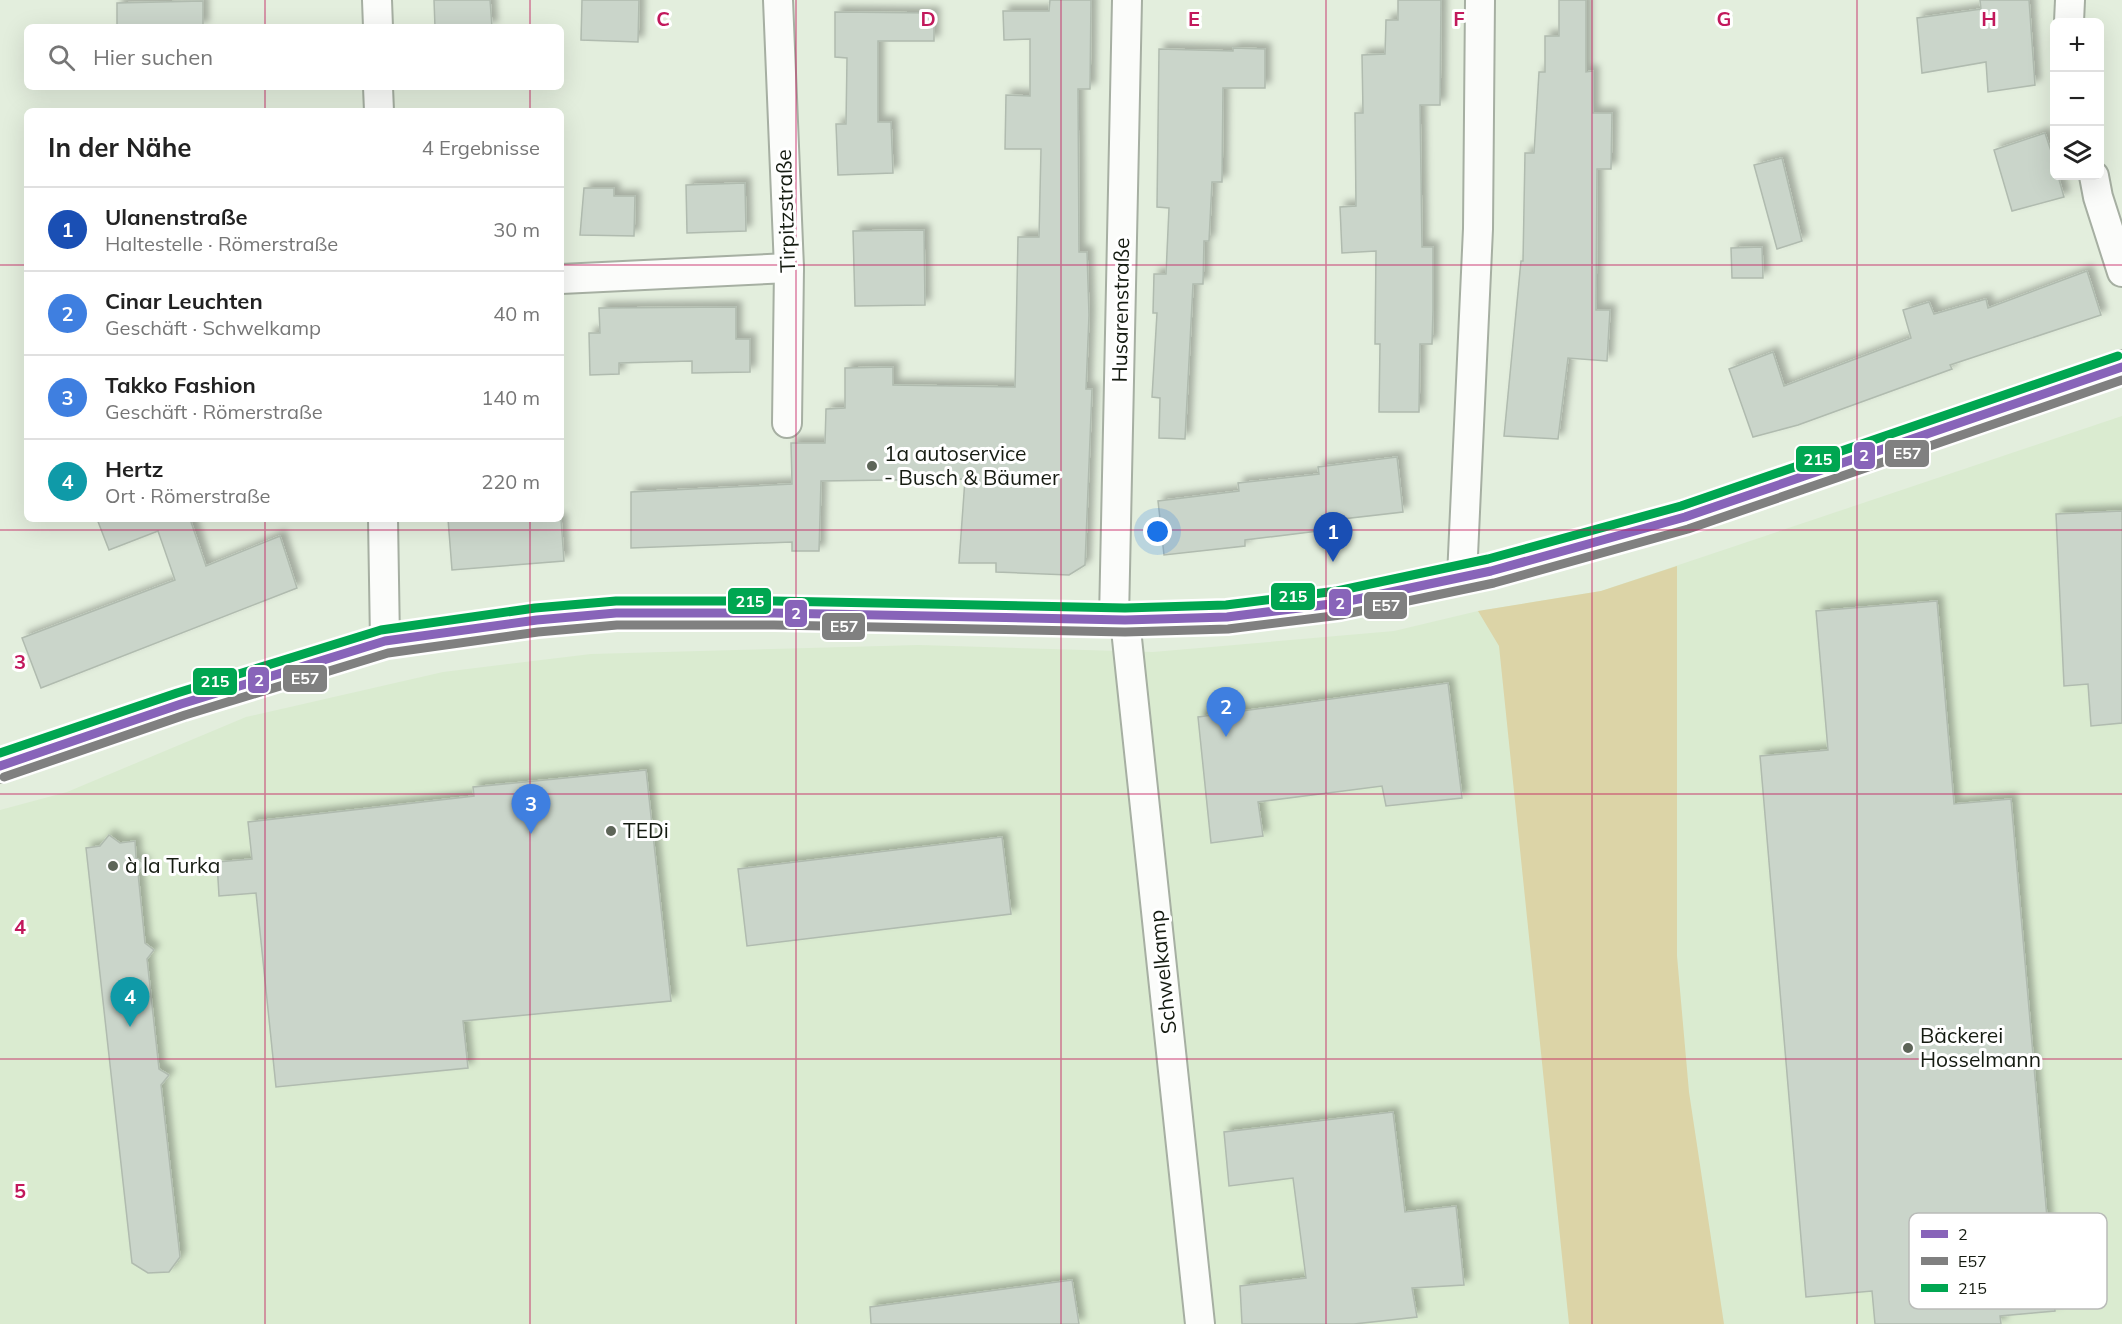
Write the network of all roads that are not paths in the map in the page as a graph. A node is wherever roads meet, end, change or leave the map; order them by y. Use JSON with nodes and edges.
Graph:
{"nodes":[{"id":1,"x":377,"y":0,"type":"edge"},
{"id":2,"x":778,"y":0,"type":"edge"},
{"id":3,"x":1127,"y":0,"type":"edge"},
{"id":4,"x":1480,"y":0,"type":"edge"},
{"id":5,"x":2070,"y":0,"type":"edge"},
{"id":6,"x":2069,"y":18,"type":"edge"},
{"id":7,"x":378,"y":24,"type":"edge"},
{"id":8,"x":378,"y":90,"type":"edge"},
{"id":9,"x":379,"y":108,"type":"edge"},
{"id":10,"x":2095,"y":180,"type":"edge"},
{"id":11,"x":789,"y":267,"type":"junction"},
{"id":12,"x":2122,"y":272,"type":"edge"},
{"id":13,"x":564,"y":279,"type":"edge"},
{"id":14,"x":2122,"y":367,"type":"edge"},
{"id":15,"x":787,"y":423,"type":"dead end"},
{"id":16,"x":383,"y":522,"type":"edge"},
{"id":17,"x":1462,"y":577,"type":"junction"},
{"id":18,"x":1120,"y":620,"type":"junction"},
{"id":19,"x":385,"y":641,"type":"junction"},
{"id":20,"x":0,"y":766,"type":"edge"},
{"id":21,"x":1200,"y":1324,"type":"edge"}],
"edges":[{"from":1,"to":7,"type":"street"},
{"from":2,"to":11,"type":"street","name":"Tirpitzstraße"},
{"from":3,"to":18,"type":"street","name":"Husarenstraße"},
{"from":4,"to":17,"type":"street"},
{"from":5,"to":6,"type":"street"},
{"from":8,"to":9,"type":"street"},
{"from":10,"to":12,"type":"street"},
{"from":11,"to":13,"type":"street"},
{"from":11,"to":15,"type":"street","name":"Tirpitzstraße"},
{"from":14,"to":17,"type":"main road"},
{"from":16,"to":19,"type":"street"},
{"from":17,"to":18,"type":"main road"},
{"from":18,"to":19,"type":"main road"},
{"from":18,"to":21,"type":"street","name":"Schwelkamp"},
{"from":19,"to":20,"type":"main road"}]}
